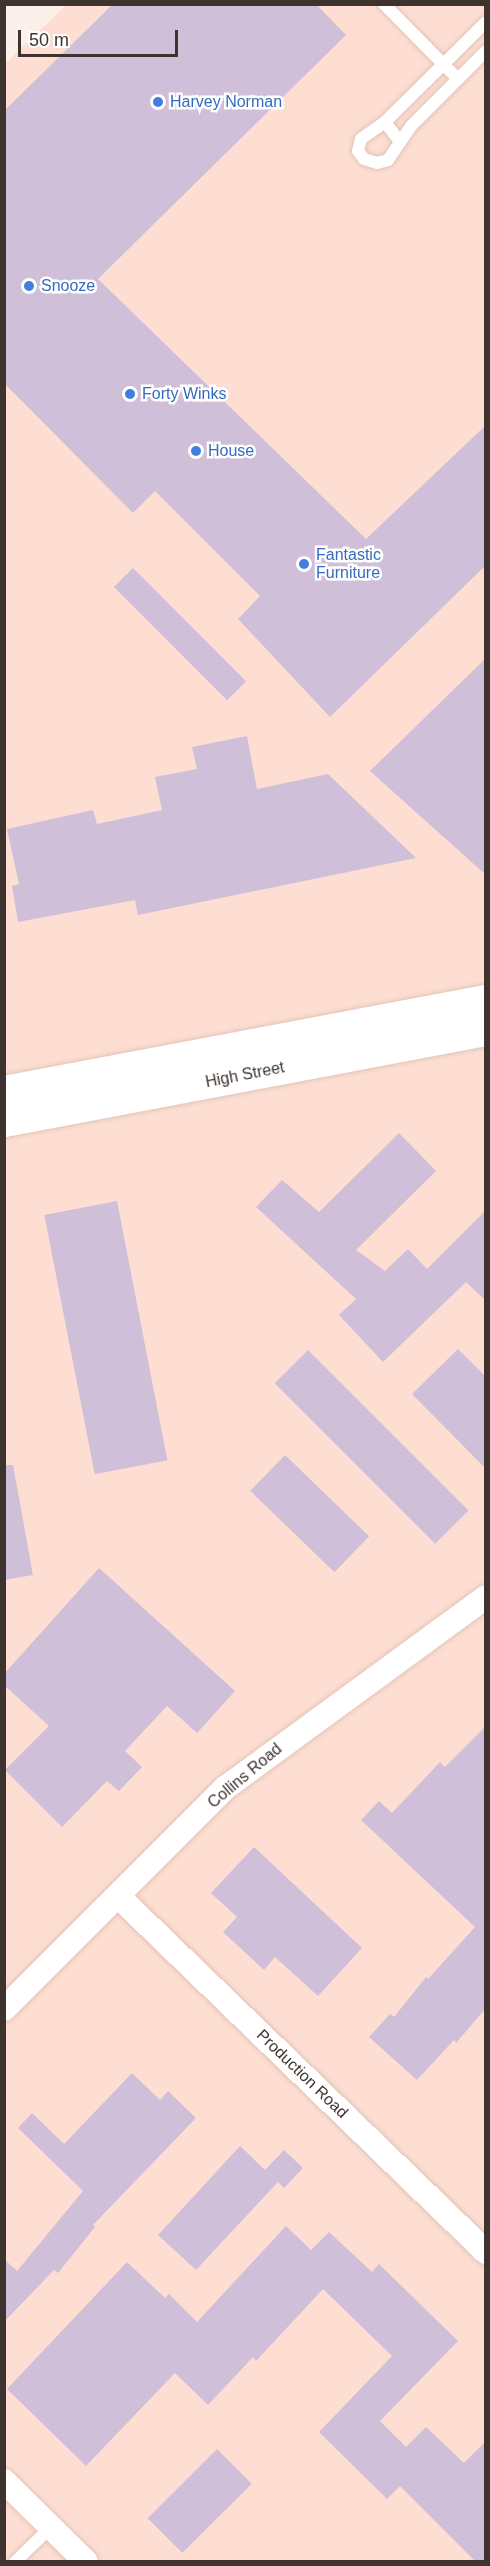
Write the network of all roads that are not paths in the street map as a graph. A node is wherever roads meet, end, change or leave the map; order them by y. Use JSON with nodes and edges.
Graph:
{"nodes":[{"id":1,"x":384,"y":4,"type":"edge"},
{"id":2,"x":486,"y":22,"type":"edge"},
{"id":3,"x":486,"y":51,"type":"edge"},
{"id":4,"x":444,"y":64,"type":"junction"},
{"id":5,"x":458,"y":79,"type":"junction"},
{"id":6,"x":385,"y":122,"type":"junction"},
{"id":7,"x":400,"y":142,"type":"junction"},
{"id":8,"x":486,"y":1001,"type":"edge"},
{"id":9,"x":486,"y":1029,"type":"edge"},
{"id":10,"x":4,"y":1092,"type":"edge"},
{"id":11,"x":4,"y":1120,"type":"edge"},
{"id":12,"x":486,"y":1597,"type":"edge"},
{"id":13,"x":119,"y":1897,"type":"junction"},
{"id":14,"x":4,"y":2009,"type":"edge"},
{"id":15,"x":486,"y":2252,"type":"edge"},
{"id":16,"x":4,"y":2481,"type":"edge"},
{"id":17,"x":51,"y":2527,"type":"junction"},
{"id":18,"x":15,"y":2562,"type":"edge"},
{"id":19,"x":86,"y":2562,"type":"edge"}],
"edges":[{"from":1,"to":4,"type":"lane"},
{"from":2,"to":4,"type":"lane"},
{"from":3,"to":5,"type":"lane"},
{"from":4,"to":5,"type":"lane"},
{"from":4,"to":6,"type":"lane"},
{"from":5,"to":7,"type":"lane"},
{"from":6,"to":7,"type":"lane"},
{"from":6,"to":7,"type":"lane"},
{"from":8,"to":10,"type":"main road","name":"High Street"},
{"from":9,"to":11,"type":"main road","name":"High Street"},
{"from":12,"to":13,"type":"street","name":"Collins Road"},
{"from":13,"to":14,"type":"street","name":"Collins Road"},
{"from":13,"to":15,"type":"street","name":"Production Road"},
{"from":16,"to":17,"type":"street"},
{"from":17,"to":18,"type":"lane"},
{"from":17,"to":19,"type":"street"}]}
